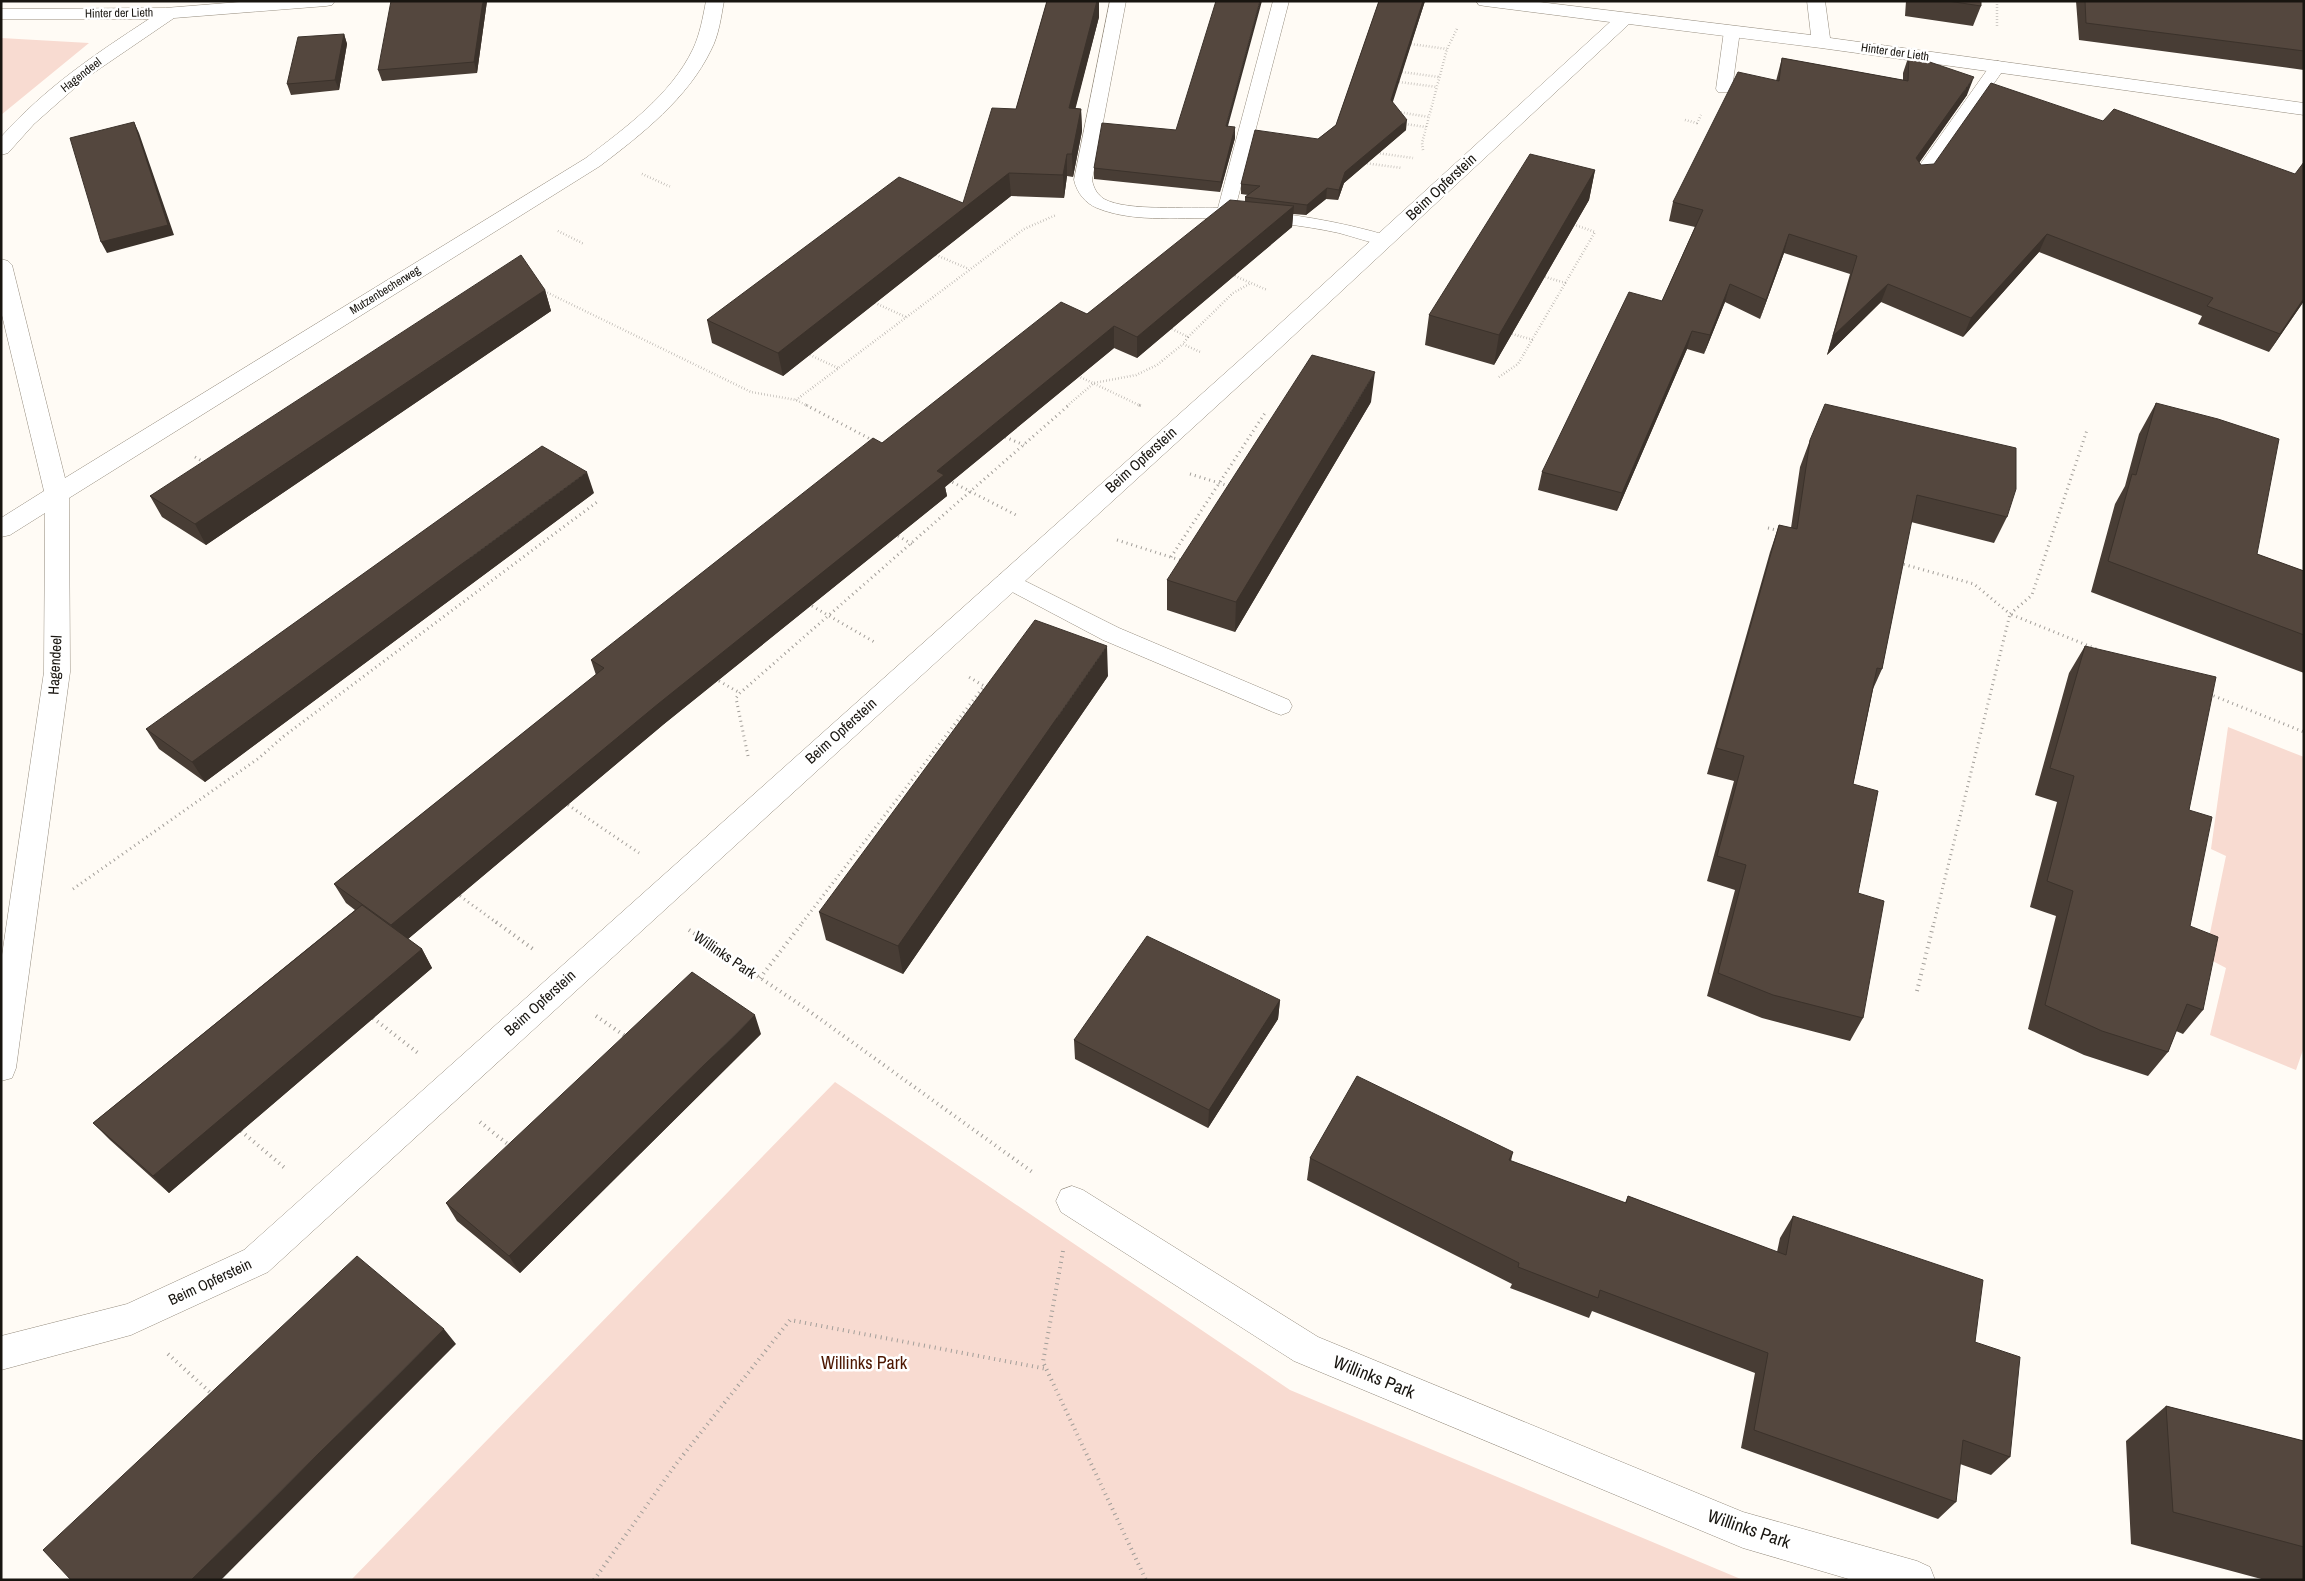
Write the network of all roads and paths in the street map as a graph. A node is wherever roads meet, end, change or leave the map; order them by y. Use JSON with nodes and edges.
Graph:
{"nodes":[{"id":1,"x":186,"y":1,"type":"edge"},
{"id":2,"x":326,"y":1,"type":"edge"},
{"id":3,"x":715,"y":1,"type":"edge"},
{"id":4,"x":1118,"y":1,"type":"edge"},
{"id":5,"x":1281,"y":1,"type":"edge"},
{"id":6,"x":1485,"y":1,"type":"edge"},
{"id":7,"x":1816,"y":1,"type":"edge"},
{"id":8,"x":170,"y":13,"type":"junction"},
{"id":9,"x":1,"y":14,"type":"edge"},
{"id":10,"x":1626,"y":17,"type":"junction"},
{"id":11,"x":1458,"y":25,"type":"dead end"},
{"id":12,"x":1732,"y":31,"type":"junction"},
{"id":13,"x":1821,"y":42,"type":"junction"},
{"id":14,"x":1411,"y":44,"type":"edge"},
{"id":15,"x":1447,"y":48,"type":"junction"},
{"id":16,"x":1998,"y":66,"type":"junction"},
{"id":17,"x":1402,"y":72,"type":"edge"},
{"id":18,"x":1440,"y":77,"type":"junction"},
{"id":19,"x":1399,"y":82,"type":"edge"},
{"id":20,"x":1437,"y":87,"type":"junction"},
{"id":21,"x":1724,"y":89,"type":"dead end"},
{"id":22,"x":2304,"y":109,"type":"edge"},
{"id":23,"x":1390,"y":111,"type":"edge"},
{"id":24,"x":1429,"y":117,"type":"junction"},
{"id":25,"x":1402,"y":123,"type":"edge"},
{"id":26,"x":1426,"y":127,"type":"junction"},
{"id":27,"x":1,"y":149,"type":"edge"},
{"id":28,"x":1376,"y":153,"type":"edge"},
{"id":29,"x":1426,"y":160,"type":"junction"},
{"id":30,"x":1360,"y":162,"type":"edge"},
{"id":31,"x":1406,"y":169,"type":"dead end"},
{"id":32,"x":1458,"y":172,"type":"junction"},
{"id":33,"x":1920,"y":177,"type":"edge"},
{"id":34,"x":1094,"y":200,"type":"junction"},
{"id":35,"x":1225,"y":213,"type":"junction"},
{"id":36,"x":1574,"y":225,"type":"edge"},
{"id":37,"x":1383,"y":240,"type":"junction"},
{"id":38,"x":936,"y":255,"type":"edge"},
{"id":39,"x":1,"y":265,"type":"edge"},
{"id":40,"x":970,"y":269,"type":"junction"},
{"id":41,"x":1545,"y":277,"type":"edge"},
{"id":42,"x":1251,"y":283,"type":"dead end"},
{"id":43,"x":1566,"y":283,"type":"junction"},
{"id":44,"x":541,"y":290,"type":"edge"},
{"id":45,"x":875,"y":303,"type":"edge"},
{"id":46,"x":906,"y":317,"type":"junction"},
{"id":47,"x":1172,"y":329,"type":"edge"},
{"id":48,"x":1512,"y":334,"type":"edge"},
{"id":49,"x":1188,"y":337,"type":"junction"},
{"id":50,"x":1534,"y":340,"type":"junction"},
{"id":51,"x":1183,"y":344,"type":"junction"},
{"id":52,"x":810,"y":355,"type":"edge"},
{"id":53,"x":838,"y":368,"type":"junction"},
{"id":54,"x":1241,"y":371,"type":"junction"},
{"id":55,"x":1078,"y":376,"type":"edge"},
{"id":56,"x":1499,"y":377,"type":"dead end"},
{"id":57,"x":1094,"y":384,"type":"junction"},
{"id":58,"x":796,"y":400,"type":"junction"},
{"id":59,"x":1265,"y":412,"type":"dead end"},
{"id":60,"x":1180,"y":425,"type":"junction"},
{"id":61,"x":2087,"y":430,"type":"dead end"},
{"id":62,"x":1006,"y":437,"type":"edge"},
{"id":63,"x":875,"y":441,"type":"edge"},
{"id":64,"x":1024,"y":445,"type":"junction"},
{"id":65,"x":945,"y":478,"type":"edge"},
{"id":66,"x":971,"y":492,"type":"junction"},
{"id":67,"x":57,"y":495,"type":"junction"},
{"id":68,"x":597,"y":502,"type":"dead end"},
{"id":69,"x":1768,"y":528,"type":"dead end"},
{"id":70,"x":1,"y":529,"type":"edge"},
{"id":71,"x":1063,"y":531,"type":"junction"},
{"id":72,"x":1787,"y":533,"type":"edge"},
{"id":73,"x":898,"y":536,"type":"edge"},
{"id":74,"x":912,"y":544,"type":"junction"},
{"id":75,"x":1171,"y":557,"type":"junction"},
{"id":76,"x":1890,"y":561,"type":"edge"},
{"id":77,"x":1187,"y":562,"type":"edge"},
{"id":78,"x":1007,"y":580,"type":"junction"},
{"id":79,"x":812,"y":606,"type":"edge"},
{"id":80,"x":2010,"y":614,"type":"junction"},
{"id":81,"x":830,"y":616,"type":"junction"},
{"id":82,"x":2102,"y":651,"type":"edge"},
{"id":83,"x":920,"y":659,"type":"junction"},
{"id":84,"x":719,"y":681,"type":"edge"},
{"id":85,"x":2203,"y":691,"type":"edge"},
{"id":86,"x":740,"y":694,"type":"junction"},
{"id":87,"x":1281,"y":706,"type":"dead end"},
{"id":88,"x":2304,"y":732,"type":"edge"},
{"id":89,"x":568,"y":805,"type":"edge"},
{"id":90,"x":758,"y":805,"type":"junction"},
{"id":91,"x":677,"y":879,"type":"junction"},
{"id":92,"x":460,"y":896,"type":"edge"},
{"id":93,"x":650,"y":904,"type":"junction"},
{"id":94,"x":21,"y":926,"type":"junction"},
{"id":95,"x":570,"y":976,"type":"junction"},
{"id":96,"x":760,"y":978,"type":"junction"},
{"id":97,"x":1917,"y":992,"type":"dead end"},
{"id":98,"x":373,"y":1018,"type":"edge"},
{"id":99,"x":1,"y":1068,"type":"edge"},
{"id":100,"x":448,"y":1086,"type":"junction"},
{"id":101,"x":241,"y":1131,"type":"edge"},
{"id":102,"x":517,"y":1151,"type":"edge"},
{"id":103,"x":322,"y":1200,"type":"junction"},
{"id":104,"x":1072,"y":1201,"type":"junction"},
{"id":105,"x":131,"y":1319,"type":"junction"},
{"id":106,"x":1,"y":1353,"type":"edge"},
{"id":107,"x":1047,"y":1369,"type":"junction"},
{"id":108,"x":220,"y":1402,"type":"edge"},
{"id":109,"x":594,"y":1580,"type":"edge"},
{"id":110,"x":1146,"y":1580,"type":"edge"},
{"id":111,"x":1917,"y":1580,"type":"edge"}],
"edges":[{"from":1,"to":8,"type":"street","name":"Hagendeel"},
{"from":2,"to":8,"type":"street","name":"Hinter der Lieth"},
{"from":3,"to":67,"type":"street","name":"Mutzenbecherweg"},
{"from":4,"to":34,"type":"lane"},
{"from":5,"to":35,"type":"lane"},
{"from":6,"to":10,"type":"street","name":"Hinter der Lieth"},
{"from":7,"to":13,"type":"street"},
{"from":8,"to":9,"type":"street","name":"Hinter der Lieth"},
{"from":8,"to":27,"type":"street","name":"Hagendeel"},
{"from":10,"to":12,"type":"street","name":"Hinter der Lieth"},
{"from":10,"to":32,"type":"street","name":"Beim Opferstein"},
{"from":11,"to":15,"type":"path"},
{"from":12,"to":13,"type":"street","name":"Hinter der Lieth"},
{"from":12,"to":21,"type":"lane"},
{"from":13,"to":16,"type":"street","name":"Hinter der Lieth"},
{"from":14,"to":15,"type":"path"},
{"from":15,"to":18,"type":"path"},
{"from":16,"to":22,"type":"street","name":"Hinter der Lieth"},
{"from":16,"to":33,"type":"lane"},
{"from":17,"to":18,"type":"path"},
{"from":18,"to":20,"type":"path"},
{"from":19,"to":20,"type":"path"},
{"from":20,"to":24,"type":"path"},
{"from":23,"to":24,"type":"path"},
{"from":24,"to":26,"type":"path"},
{"from":25,"to":26,"type":"path"},
{"from":26,"to":29,"type":"path"},
{"from":28,"to":29,"type":"path"},
{"from":29,"to":32,"type":"path"},
{"from":30,"to":31,"type":"path"},
{"from":32,"to":37,"type":"street","name":"Beim Opferstein"},
{"from":34,"to":35,"type":"lane"},
{"from":34,"to":40,"type":"path"},
{"from":35,"to":37,"type":"lane"},
{"from":36,"to":43,"type":"path"},
{"from":37,"to":54,"type":"street","name":"Beim Opferstein"},
{"from":38,"to":40,"type":"path"},
{"from":39,"to":67,"type":"street","name":"Hagendeel"},
{"from":40,"to":46,"type":"path"},
{"from":41,"to":43,"type":"path"},
{"from":42,"to":49,"type":"path"},
{"from":43,"to":50,"type":"path"},
{"from":44,"to":58,"type":"path"},
{"from":45,"to":46,"type":"path"},
{"from":46,"to":53,"type":"path"},
{"from":47,"to":49,"type":"path"},
{"from":48,"to":50,"type":"path"},
{"from":49,"to":51,"type":"path"},
{"from":50,"to":56,"type":"path"},
{"from":51,"to":54,"type":"path"},
{"from":51,"to":57,"type":"path"},
{"from":52,"to":53,"type":"path"},
{"from":53,"to":58,"type":"path"},
{"from":54,"to":60,"type":"street","name":"Beim Opferstein"},
{"from":55,"to":57,"type":"path"},
{"from":57,"to":60,"type":"path"},
{"from":57,"to":64,"type":"path"},
{"from":58,"to":63,"type":"path"},
{"from":59,"to":75,"type":"path"},
{"from":60,"to":71,"type":"street","name":"Beim Opferstein"},
{"from":61,"to":80,"type":"path"},
{"from":62,"to":64,"type":"path"},
{"from":64,"to":66,"type":"path"},
{"from":65,"to":66,"type":"path"},
{"from":66,"to":71,"type":"path"},
{"from":66,"to":74,"type":"path"},
{"from":67,"to":70,"type":"street","name":"Mutzenbecherweg"},
{"from":67,"to":94,"type":"street","name":"Hagendeel"},
{"from":68,"to":94,"type":"path"},
{"from":69,"to":72,"type":"path"},
{"from":71,"to":75,"type":"path"},
{"from":71,"to":78,"type":"street","name":"Beim Opferstein"},
{"from":73,"to":74,"type":"path"},
{"from":74,"to":81,"type":"path"},
{"from":75,"to":77,"type":"path"},
{"from":76,"to":80,"type":"path"},
{"from":78,"to":83,"type":"street","name":"Beim Opferstein"},
{"from":78,"to":87,"type":"lane"},
{"from":79,"to":81,"type":"path"},
{"from":80,"to":82,"type":"path"},
{"from":80,"to":97,"type":"path"},
{"from":81,"to":83,"type":"path"},
{"from":81,"to":86,"type":"path"},
{"from":83,"to":90,"type":"street","name":"Beim Opferstein"},
{"from":83,"to":96,"type":"path"},
{"from":84,"to":86,"type":"path"},
{"from":85,"to":88,"type":"path"},
{"from":86,"to":90,"type":"path"},
{"from":89,"to":91,"type":"path"},
{"from":90,"to":91,"type":"street","name":"Beim Opferstein"},
{"from":91,"to":93,"type":"street","name":"Beim Opferstein"},
{"from":92,"to":95,"type":"path"},
{"from":93,"to":95,"type":"street","name":"Beim Opferstein"},
{"from":93,"to":96,"type":"path","name":"Willinks Park"},
{"from":94,"to":99,"type":"street","name":"Hagendeel"},
{"from":95,"to":100,"type":"street","name":"Beim Opferstein"},
{"from":96,"to":104,"type":"path","name":"Willinks Park"},
{"from":98,"to":100,"type":"path"},
{"from":100,"to":102,"type":"path"},
{"from":100,"to":103,"type":"street","name":"Beim Opferstein"},
{"from":101,"to":103,"type":"path"},
{"from":103,"to":105,"type":"street","name":"Beim Opferstein"},
{"from":104,"to":107,"type":"path"},
{"from":104,"to":111,"type":"street","name":"Willinks Park"},
{"from":105,"to":106,"type":"street","name":"Beim Opferstein"},
{"from":105,"to":108,"type":"path"},
{"from":107,"to":109,"type":"path"},
{"from":107,"to":110,"type":"path"}]}
